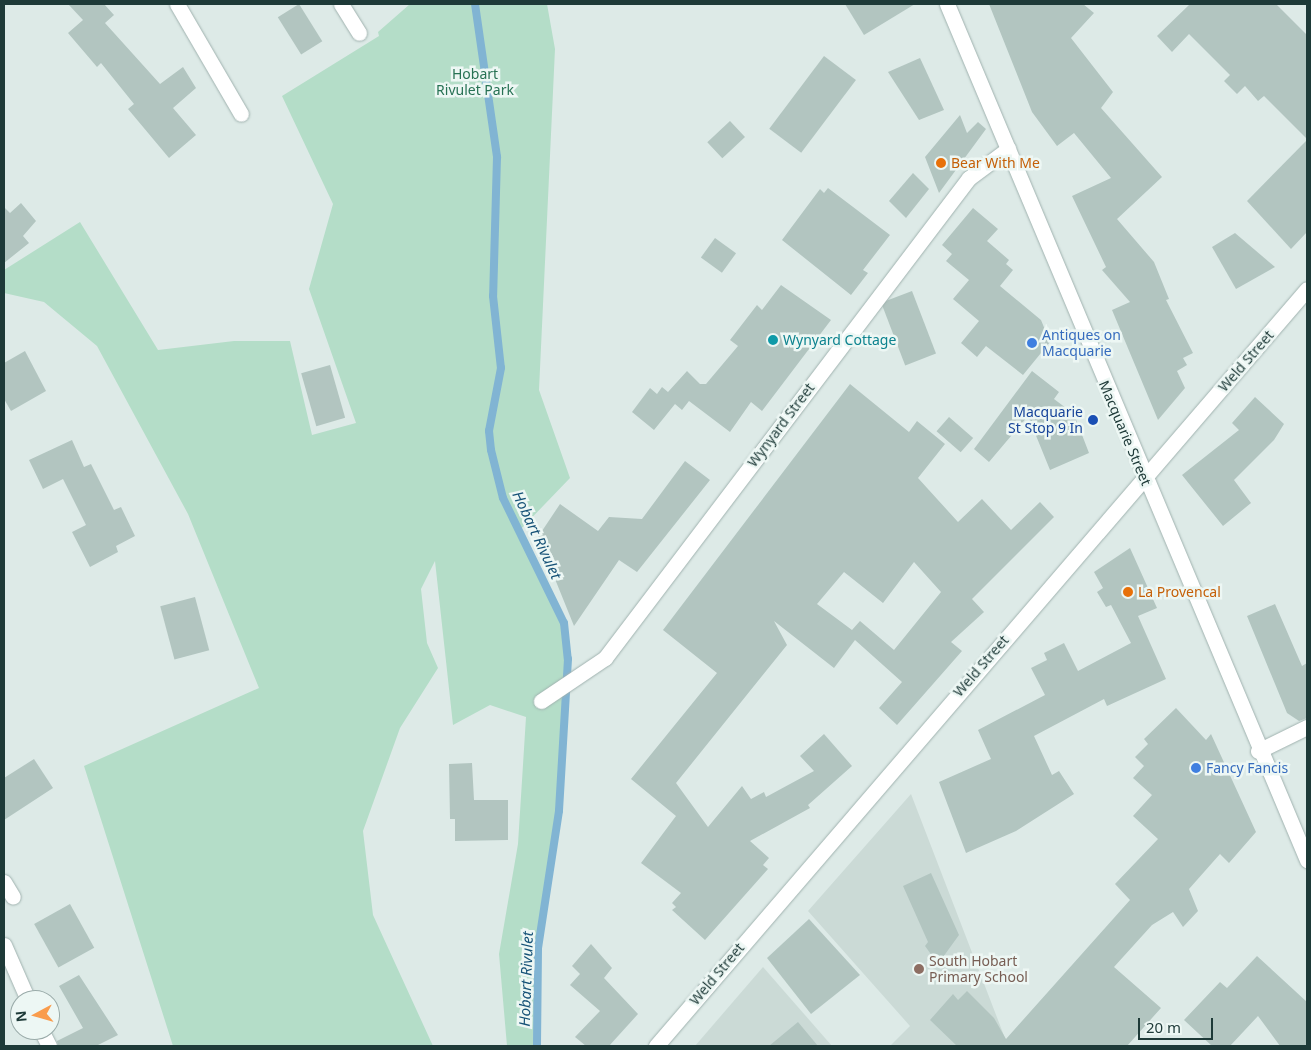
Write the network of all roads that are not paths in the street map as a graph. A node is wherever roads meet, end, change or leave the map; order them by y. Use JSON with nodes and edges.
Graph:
{"nodes":[{"id":1,"x":177,"y":4,"type":"edge"},
{"id":2,"x":341,"y":4,"type":"edge"},
{"id":3,"x":947,"y":4,"type":"edge"},
{"id":4,"x":359,"y":33,"type":"dead end"},
{"id":5,"x":242,"y":114,"type":"dead end"},
{"id":6,"x":1008,"y":149,"type":"junction"},
{"id":7,"x":1307,"y":289,"type":"edge"},
{"id":8,"x":1144,"y":477,"type":"junction"},
{"id":9,"x":545,"y":698,"type":"dead end"},
{"id":10,"x":1307,"y":727,"type":"edge"},
{"id":11,"x":1258,"y":750,"type":"junction"},
{"id":12,"x":1307,"y":860,"type":"edge"},
{"id":13,"x":4,"y":882,"type":"edge"},
{"id":14,"x":13,"y":897,"type":"dead end"},
{"id":15,"x":4,"y":945,"type":"edge"},
{"id":16,"x":24,"y":990,"type":"edge"},
{"id":17,"x":656,"y":1046,"type":"edge"}],
"edges":[{"from":1,"to":5,"type":"street"},
{"from":2,"to":4,"type":"street"},
{"from":3,"to":6,"type":"street","name":"Macquarie Street"},
{"from":6,"to":8,"type":"street","name":"Macquarie Street"},
{"from":6,"to":9,"type":"street","name":"Wynyard Street"},
{"from":7,"to":8,"type":"street","name":"Weld Street"},
{"from":8,"to":11,"type":"street","name":"Macquarie Street"},
{"from":8,"to":17,"type":"street","name":"Weld Street"},
{"from":10,"to":11,"type":"street"},
{"from":11,"to":12,"type":"street","name":"Macquarie Street"},
{"from":13,"to":14,"type":"street"},
{"from":15,"to":16,"type":"street"}]}
